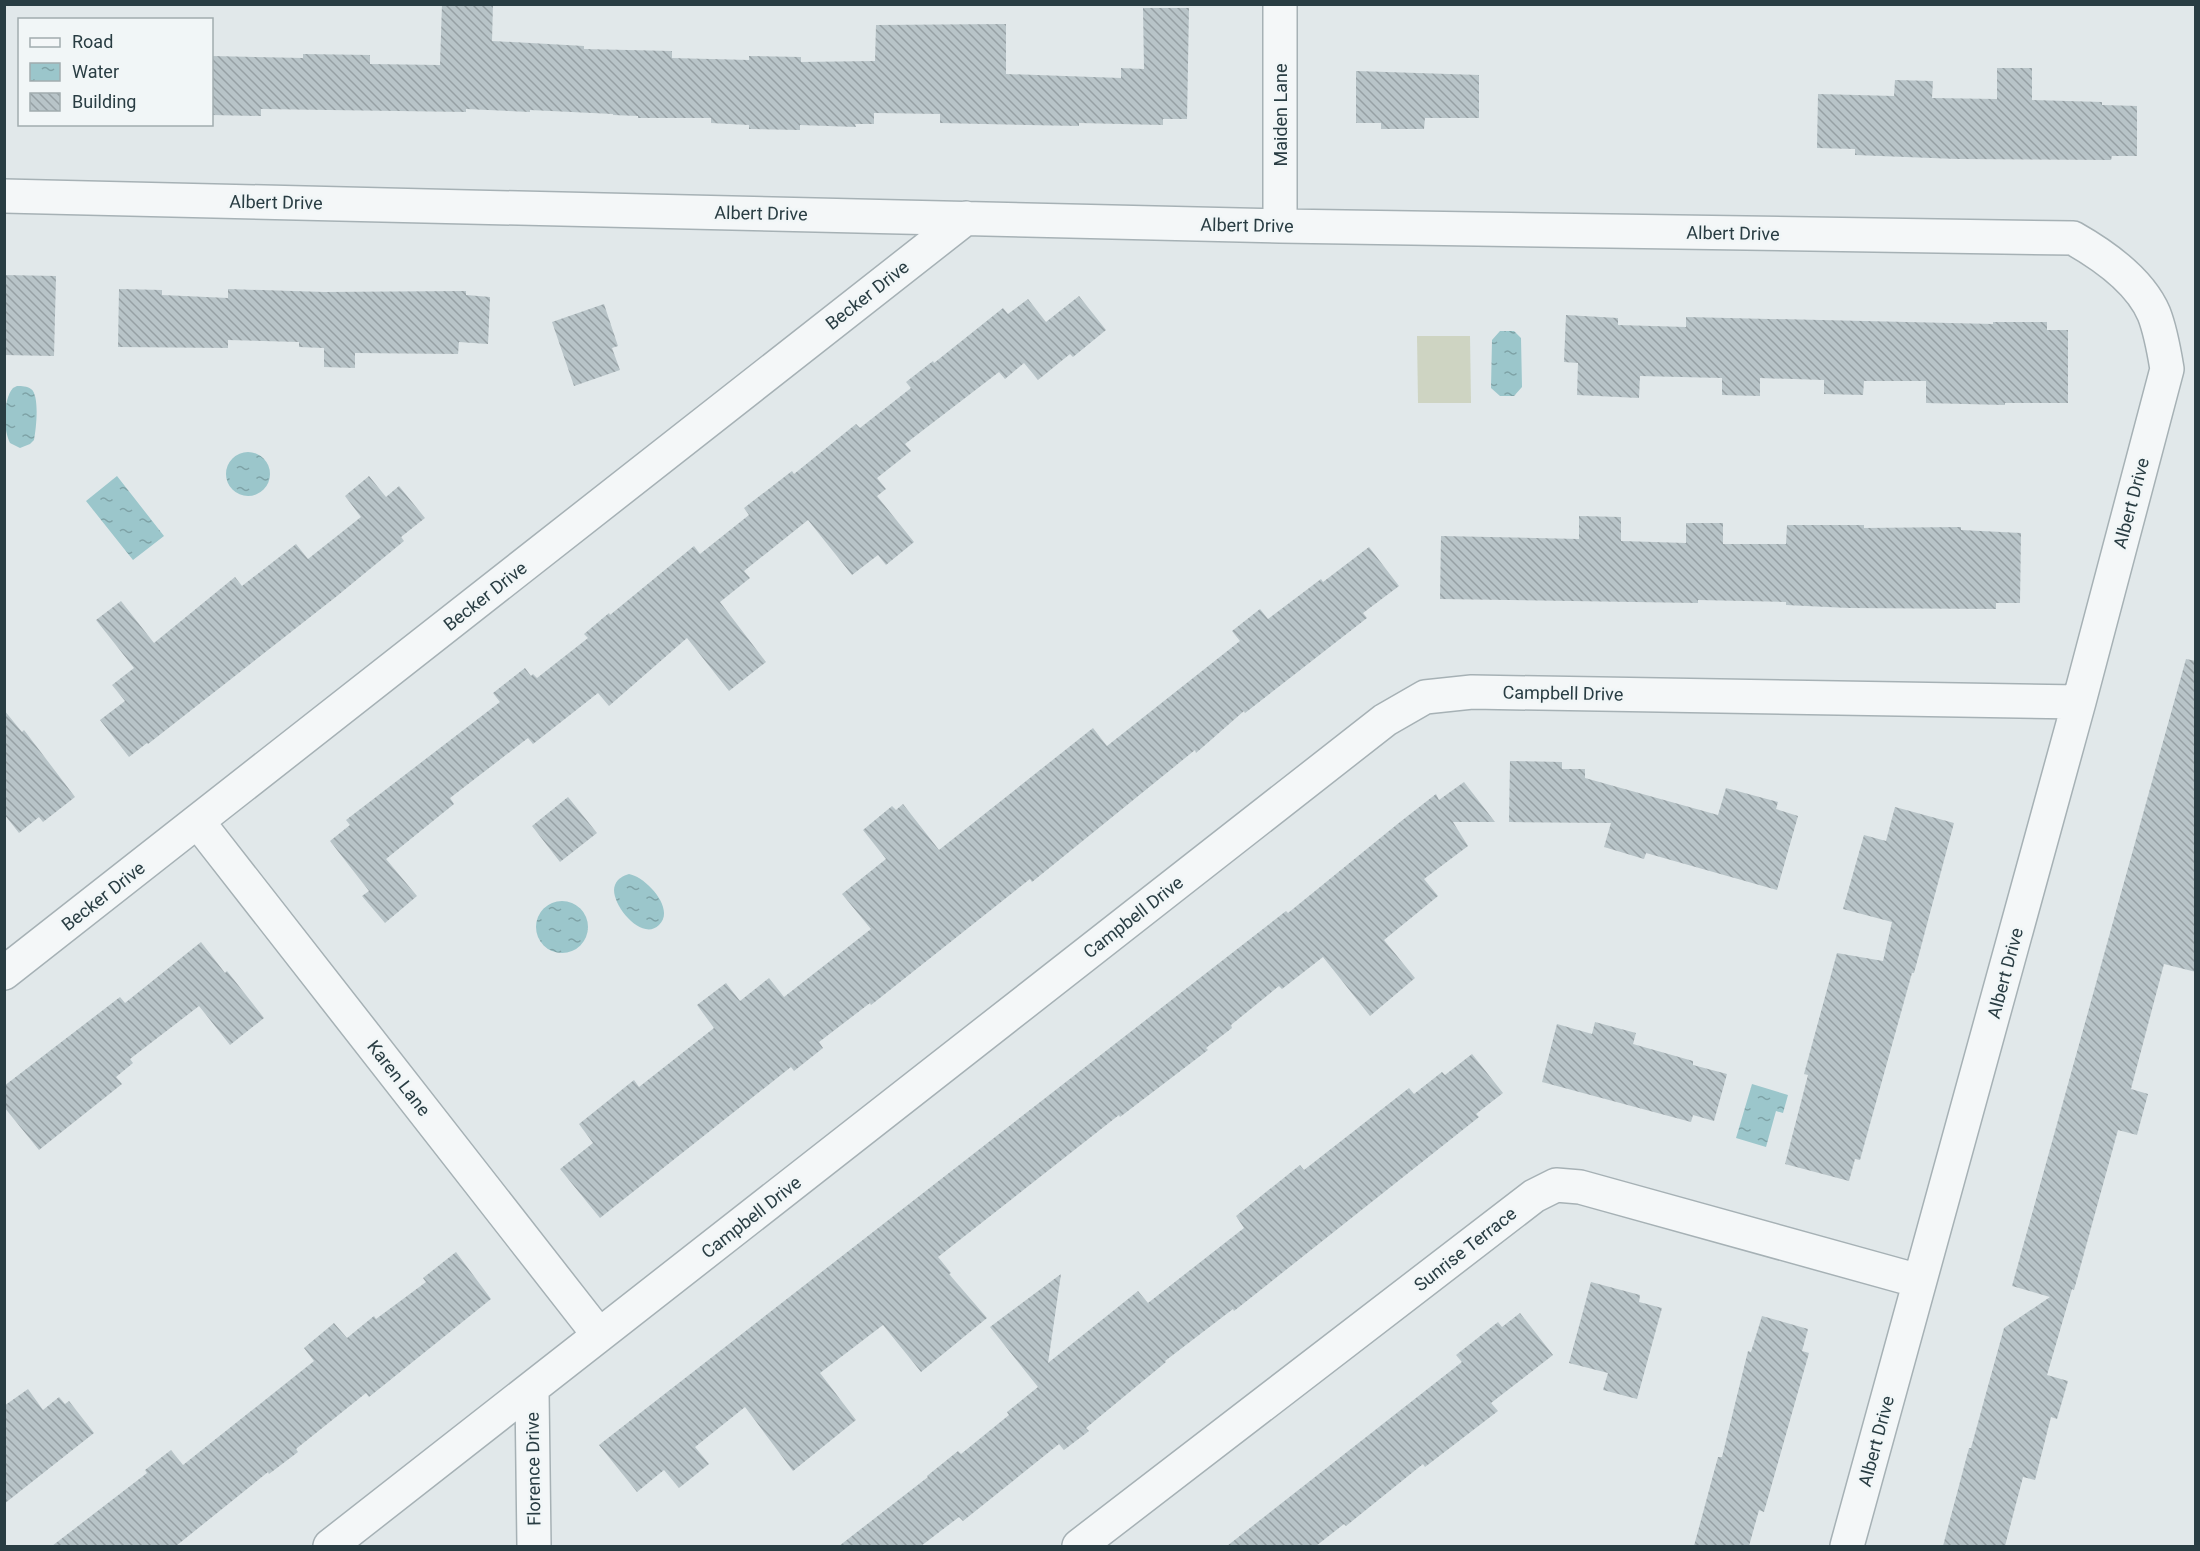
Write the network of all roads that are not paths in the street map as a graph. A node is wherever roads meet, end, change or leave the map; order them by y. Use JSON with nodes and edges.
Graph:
{"nodes":[{"id":1,"x":1280,"y":4,"type":"edge"},
{"id":2,"x":4,"y":196,"type":"edge"},
{"id":3,"x":966,"y":218,"type":"junction"},
{"id":4,"x":1280,"y":226,"type":"junction"},
{"id":5,"x":2079,"y":702,"type":"junction"},
{"id":6,"x":198,"y":822,"type":"junction"},
{"id":7,"x":4,"y":973,"type":"edge"},
{"id":8,"x":1920,"y":1281,"type":"junction"},
{"id":9,"x":599,"y":1335,"type":"junction"},
{"id":10,"x":532,"y":1390,"type":"junction"},
{"id":11,"x":330,"y":1546,"type":"edge"},
{"id":12,"x":534,"y":1546,"type":"edge"},
{"id":13,"x":1079,"y":1546,"type":"edge"},
{"id":14,"x":1847,"y":1546,"type":"edge"}],
"edges":[{"from":1,"to":4,"type":"street","name":"Maiden Lane"},
{"from":2,"to":3,"type":"street","name":"Albert Drive"},
{"from":3,"to":4,"type":"street","name":"Albert Drive"},
{"from":3,"to":6,"type":"street","name":"Becker Drive"},
{"from":4,"to":5,"type":"street","name":"Albert Drive"},
{"from":5,"to":8,"type":"street","name":"Albert Drive"},
{"from":5,"to":9,"type":"street","name":"Campbell Drive"},
{"from":6,"to":7,"type":"street","name":"Becker Drive"},
{"from":6,"to":9,"type":"street","name":"Karen Lane"},
{"from":8,"to":13,"type":"street","name":"Sunrise Terrace"},
{"from":8,"to":14,"type":"street","name":"Albert Drive"},
{"from":9,"to":10,"type":"street","name":"Campbell Drive"},
{"from":10,"to":11,"type":"street","name":"Campbell Drive"},
{"from":10,"to":12,"type":"street","name":"Florence Drive"}]}
